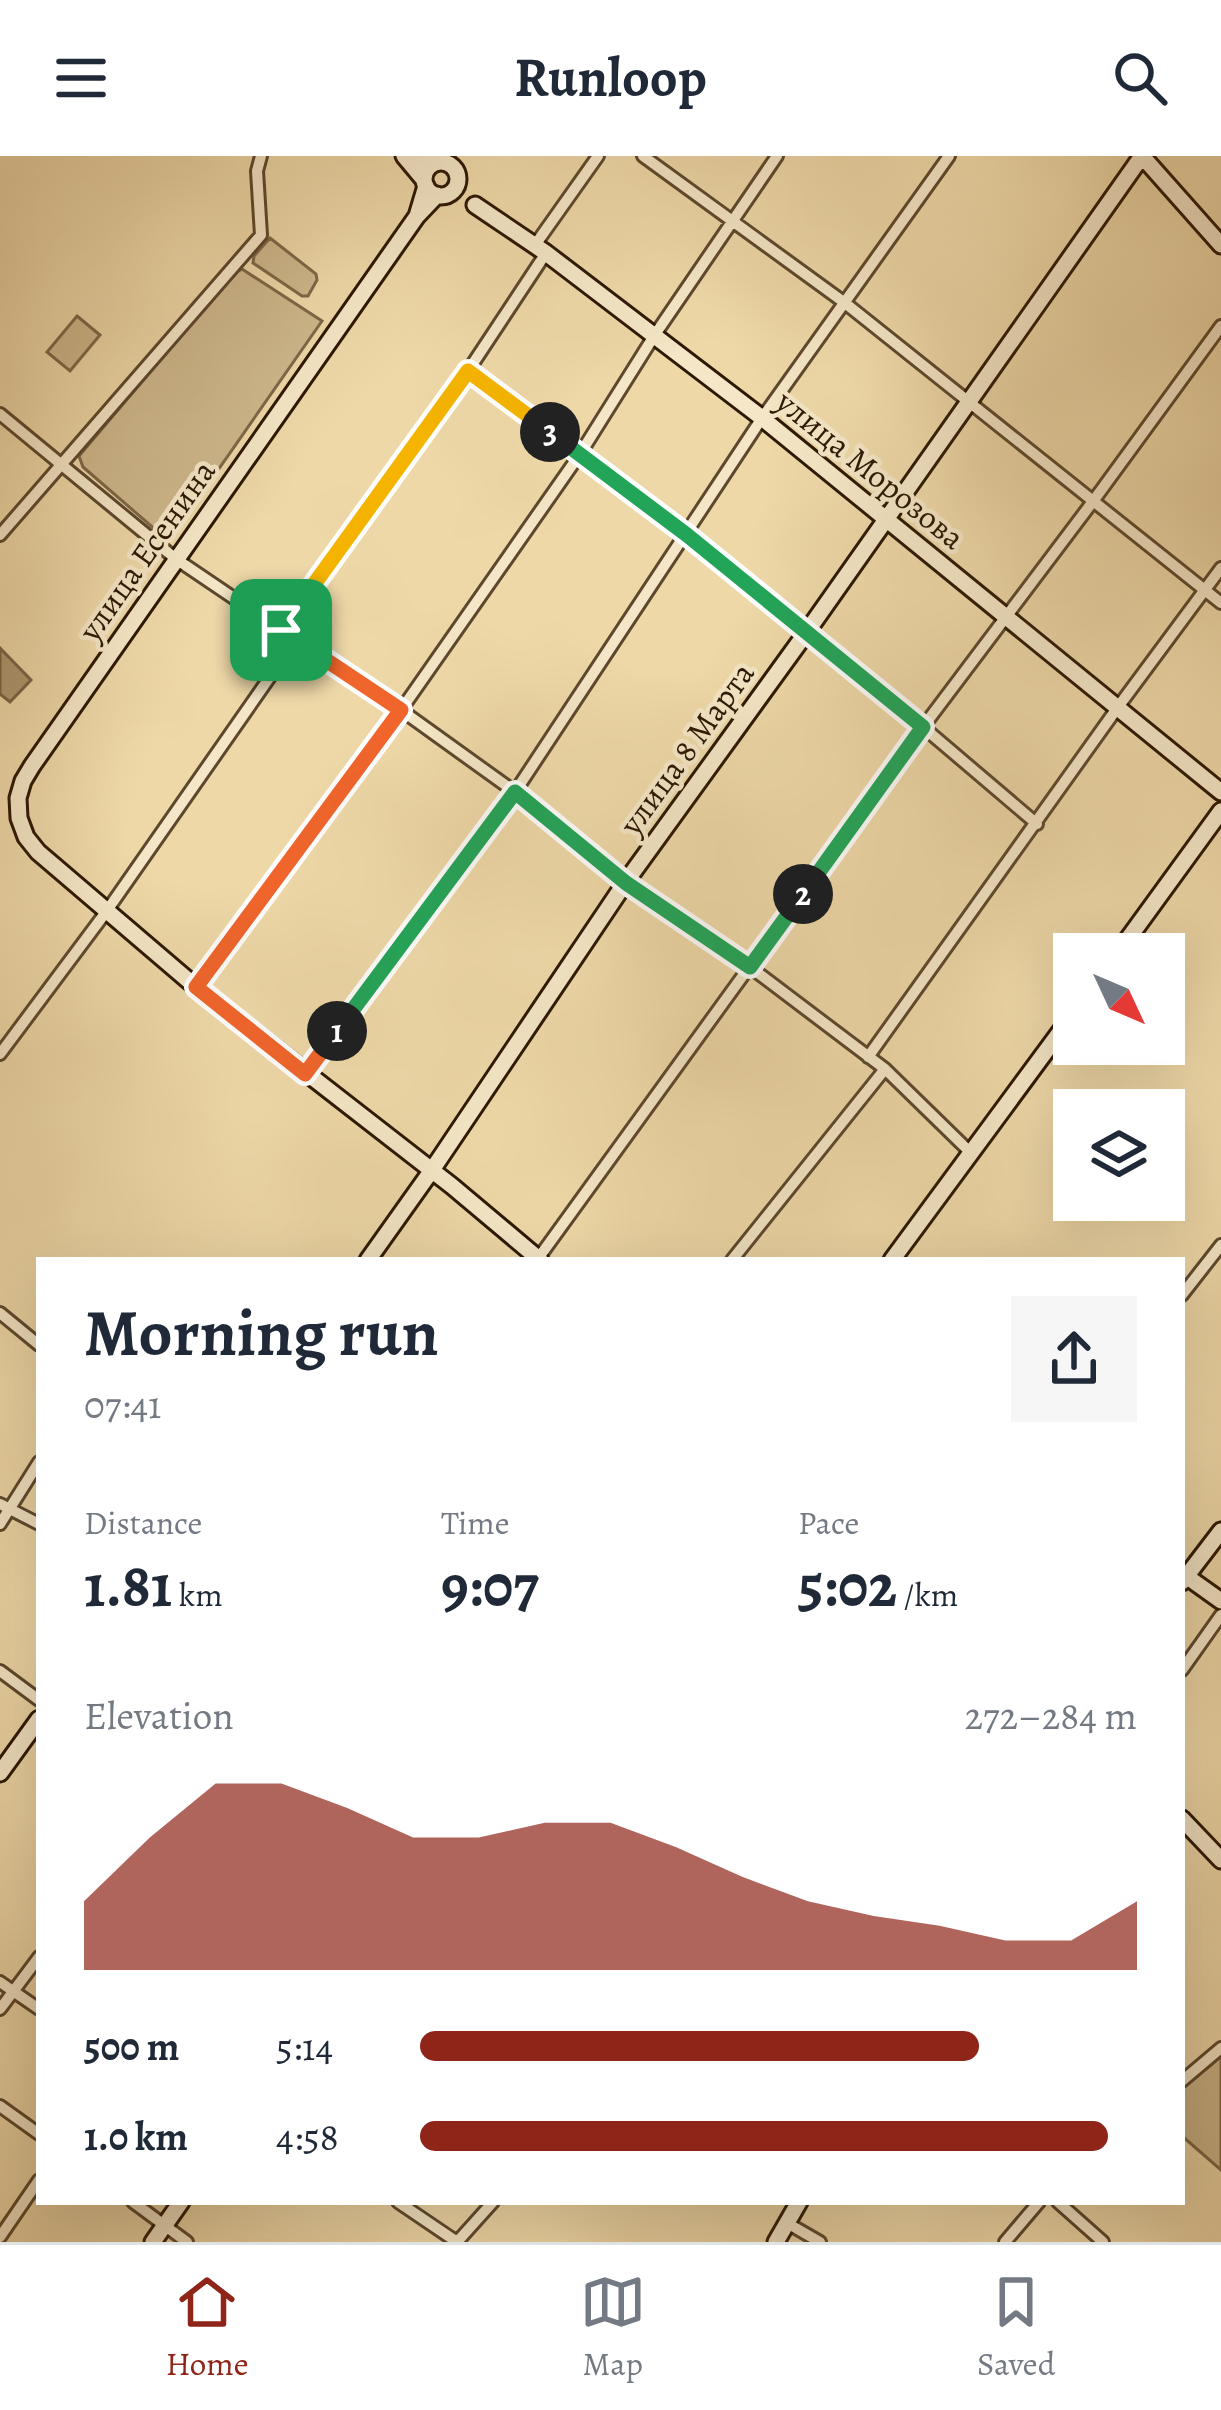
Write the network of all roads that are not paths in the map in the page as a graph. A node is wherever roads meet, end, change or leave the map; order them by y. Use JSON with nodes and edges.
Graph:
{"nodes":[{"id":1,"x":261,"y":156,"type":"edge"},
{"id":2,"x":404,"y":156,"type":"edge"},
{"id":3,"x":598,"y":156,"type":"edge"},
{"id":4,"x":643,"y":156,"type":"edge"},
{"id":5,"x":777,"y":156,"type":"edge"},
{"id":6,"x":949,"y":156,"type":"edge"},
{"id":7,"x":1142,"y":156,"type":"edge"},
{"id":8,"x":444,"y":175,"type":"edge"},
{"id":9,"x":733,"y":219,"type":"junction"},
{"id":10,"x":1221,"y":245,"type":"edge"},
{"id":11,"x":540,"y":249,"type":"junction"},
{"id":12,"x":845,"y":303,"type":"junction"},
{"id":13,"x":1221,"y":326,"type":"edge"},
{"id":14,"x":654,"y":335,"type":"junction"},
{"id":15,"x":468,"y":371,"type":"junction"},
{"id":16,"x":971,"y":401,"type":"junction"},
{"id":17,"x":0,"y":414,"type":"edge"},
{"id":18,"x":762,"y":418,"type":"junction"},
{"id":19,"x":580,"y":454,"type":"junction"},
{"id":20,"x":61,"y":465,"type":"junction"},
{"id":21,"x":1094,"y":500,"type":"junction"},
{"id":22,"x":887,"y":519,"type":"junction"},
{"id":23,"x":0,"y":535,"type":"edge"},
{"id":24,"x":687,"y":535,"type":"junction"},
{"id":25,"x":176,"y":559,"type":"junction"},
{"id":26,"x":1221,"y":568,"type":"edge"},
{"id":27,"x":1205,"y":590,"type":"junction"},
{"id":28,"x":1221,"y":603,"type":"edge"},
{"id":29,"x":1006,"y":616,"type":"junction"},
{"id":30,"x":281,"y":630,"type":"junction"},
{"id":31,"x":806,"y":634,"type":"junction"},
{"id":32,"x":295,"y":641,"type":"junction"},
{"id":33,"x":1118,"y":707,"type":"junction"},
{"id":34,"x":401,"y":710,"type":"junction"},
{"id":35,"x":923,"y":727,"type":"junction"},
{"id":36,"x":1221,"y":791,"type":"edge"},
{"id":37,"x":515,"y":792,"type":"junction"},
{"id":38,"x":1221,"y":811,"type":"edge"},
{"id":39,"x":1037,"y":824,"type":"junction"},
{"id":40,"x":626,"y":883,"type":"junction"},
{"id":41,"x":106,"y":912,"type":"junction"},
{"id":42,"x":1132,"y":933,"type":"edge"},
{"id":43,"x":750,"y":967,"type":"junction"},
{"id":44,"x":196,"y":987,"type":"junction"},
{"id":45,"x":1053,"y":1041,"type":"edge"},
{"id":46,"x":0,"y":1054,"type":"edge"},
{"id":47,"x":868,"y":1057,"type":"junction"},
{"id":48,"x":884,"y":1069,"type":"junction"},
{"id":49,"x":305,"y":1074,"type":"junction"},
{"id":50,"x":970,"y":1152,"type":"junction"},
{"id":51,"x":432,"y":1171,"type":"junction"},
{"id":52,"x":1221,"y":1245,"type":"edge"},
{"id":53,"x":370,"y":1257,"type":"edge"},
{"id":54,"x":534,"y":1257,"type":"edge"},
{"id":55,"x":540,"y":1257,"type":"edge"},
{"id":56,"x":734,"y":1257,"type":"edge"},
{"id":57,"x":894,"y":1257,"type":"edge"},
{"id":58,"x":1185,"y":1291,"type":"edge"},
{"id":59,"x":0,"y":1313,"type":"edge"},
{"id":60,"x":36,"y":1343,"type":"edge"},
{"id":61,"x":36,"y":1466,"type":"edge"},
{"id":62,"x":5,"y":1507,"type":"edge"},
{"id":63,"x":36,"y":1522,"type":"edge"},
{"id":64,"x":0,"y":1524,"type":"edge"},
{"id":65,"x":1221,"y":1532,"type":"edge"},
{"id":66,"x":1185,"y":1578,"type":"edge"},
{"id":67,"x":1185,"y":1580,"type":"edge"},
{"id":68,"x":1221,"y":1601,"type":"edge"},
{"id":69,"x":1221,"y":1616,"type":"edge"},
{"id":70,"x":1185,"y":1666,"type":"edge"},
{"id":71,"x":0,"y":1671,"type":"edge"},
{"id":72,"x":36,"y":1698,"type":"edge"},
{"id":73,"x":36,"y":1723,"type":"edge"},
{"id":74,"x":0,"y":1773,"type":"edge"},
{"id":75,"x":1185,"y":1823,"type":"edge"},
{"id":76,"x":1221,"y":1860,"type":"edge"},
{"id":77,"x":36,"y":1961,"type":"edge"},
{"id":78,"x":0,"y":1982,"type":"edge"},
{"id":79,"x":12,"y":1991,"type":"junction"},
{"id":80,"x":36,"y":2007,"type":"edge"},
{"id":81,"x":0,"y":2009,"type":"edge"},
{"id":82,"x":1221,"y":2048,"type":"edge"},
{"id":83,"x":1185,"y":2078,"type":"edge"},
{"id":84,"x":0,"y":2106,"type":"edge"},
{"id":85,"x":36,"y":2132,"type":"edge"},
{"id":86,"x":36,"y":2184,"type":"edge"},
{"id":87,"x":137,"y":2205,"type":"edge"},
{"id":88,"x":179,"y":2205,"type":"edge"},
{"id":89,"x":402,"y":2205,"type":"edge"},
{"id":90,"x":491,"y":2205,"type":"edge"},
{"id":91,"x":797,"y":2205,"type":"edge"},
{"id":92,"x":1036,"y":2205,"type":"edge"},
{"id":93,"x":1061,"y":2205,"type":"edge"},
{"id":94,"x":165,"y":2224,"type":"junction"},
{"id":95,"x":787,"y":2224,"type":"junction"},
{"id":96,"x":0,"y":2237,"type":"edge"},
{"id":97,"x":153,"y":2242,"type":"edge"},
{"id":98,"x":187,"y":2242,"type":"edge"},
{"id":99,"x":457,"y":2242,"type":"edge"},
{"id":100,"x":776,"y":2242,"type":"edge"},
{"id":101,"x":820,"y":2242,"type":"edge"},
{"id":102,"x":1005,"y":2242,"type":"edge"},
{"id":103,"x":1103,"y":2242,"type":"edge"}],
"edges":[{"from":1,"to":20,"type":"street"},
{"from":2,"to":8,"type":"street","name":"улица Морозова"},
{"from":3,"to":11,"type":"street"},
{"from":4,"to":9,"type":"street"},
{"from":5,"to":9,"type":"street"},
{"from":6,"to":12,"type":"street"},
{"from":7,"to":10,"type":"street"},
{"from":7,"to":16,"type":"street","name":"улица 8 Марта"},
{"from":8,"to":11,"type":"street","name":"улица Морозова"},
{"from":8,"to":25,"type":"street","name":"улица Есенина"},
{"from":9,"to":12,"type":"street"},
{"from":9,"to":14,"type":"street"},
{"from":11,"to":14,"type":"street","name":"улица Морозова"},
{"from":11,"to":15,"type":"street"},
{"from":12,"to":16,"type":"street"},
{"from":12,"to":18,"type":"street"},
{"from":13,"to":21,"type":"street"},
{"from":14,"to":18,"type":"street","name":"улица Морозова"},
{"from":14,"to":19,"type":"street"},
{"from":15,"to":19,"type":"street"},
{"from":15,"to":30,"type":"street"},
{"from":16,"to":21,"type":"street"},
{"from":16,"to":22,"type":"street","name":"улица 8 Марта"},
{"from":17,"to":20,"type":"street"},
{"from":18,"to":22,"type":"street","name":"улица Морозова"},
{"from":18,"to":24,"type":"street"},
{"from":19,"to":24,"type":"street"},
{"from":19,"to":34,"type":"street"},
{"from":20,"to":23,"type":"street"},
{"from":20,"to":25,"type":"street"},
{"from":21,"to":27,"type":"street"},
{"from":21,"to":29,"type":"street"},
{"from":22,"to":29,"type":"street","name":"улица Морозова"},
{"from":22,"to":31,"type":"street","name":"улица 8 Марта"},
{"from":24,"to":31,"type":"street"},
{"from":24,"to":37,"type":"street"},
{"from":25,"to":30,"type":"street"},
{"from":25,"to":41,"type":"street","name":"улица Есенина"},
{"from":26,"to":27,"type":"street"},
{"from":27,"to":28,"type":"street"},
{"from":27,"to":33,"type":"street"},
{"from":29,"to":33,"type":"street","name":"улица Морозова"},
{"from":29,"to":35,"type":"street"},
{"from":30,"to":32,"type":"street"},
{"from":31,"to":35,"type":"street"},
{"from":31,"to":40,"type":"street","name":"улица 8 Марта"},
{"from":32,"to":34,"type":"street"},
{"from":32,"to":41,"type":"street"},
{"from":33,"to":36,"type":"street","name":"улица Морозова"},
{"from":33,"to":39,"type":"street"},
{"from":34,"to":37,"type":"street"},
{"from":34,"to":44,"type":"street"},
{"from":35,"to":39,"type":"street"},
{"from":35,"to":43,"type":"street"},
{"from":37,"to":40,"type":"street"},
{"from":37,"to":49,"type":"street"},
{"from":38,"to":42,"type":"street"},
{"from":39,"to":47,"type":"street"},
{"from":40,"to":43,"type":"street"},
{"from":40,"to":51,"type":"street","name":"улица 8 Марта"},
{"from":41,"to":44,"type":"street","name":"улица Есенина"},
{"from":41,"to":46,"type":"street"},
{"from":43,"to":47,"type":"street"},
{"from":43,"to":55,"type":"street"},
{"from":44,"to":49,"type":"street","name":"улица Есенина"},
{"from":45,"to":50,"type":"street"},
{"from":47,"to":48,"type":"street"},
{"from":48,"to":50,"type":"street"},
{"from":48,"to":56,"type":"street"},
{"from":49,"to":51,"type":"street","name":"улица Есенина"},
{"from":50,"to":57,"type":"street"},
{"from":51,"to":53,"type":"street","name":"улица 8 Марта"},
{"from":51,"to":54,"type":"street","name":"улица Есенина"},
{"from":52,"to":58,"type":"street"},
{"from":59,"to":60,"type":"street"},
{"from":61,"to":62,"type":"street"},
{"from":62,"to":63,"type":"street"},
{"from":62,"to":64,"type":"street"},
{"from":65,"to":66,"type":"street"},
{"from":67,"to":68,"type":"street"},
{"from":69,"to":70,"type":"street"},
{"from":71,"to":72,"type":"street"},
{"from":73,"to":74,"type":"street"},
{"from":75,"to":76,"type":"street"},
{"from":77,"to":79,"type":"street"},
{"from":78,"to":79,"type":"street"},
{"from":79,"to":80,"type":"street"},
{"from":79,"to":81,"type":"street"},
{"from":82,"to":83,"type":"street"},
{"from":84,"to":85,"type":"street"},
{"from":86,"to":96,"type":"street"},
{"from":87,"to":94,"type":"street"},
{"from":88,"to":94,"type":"street"},
{"from":89,"to":99,"type":"street"},
{"from":90,"to":99,"type":"street"},
{"from":91,"to":95,"type":"street"},
{"from":92,"to":102,"type":"street"},
{"from":93,"to":103,"type":"street"},
{"from":94,"to":97,"type":"street"},
{"from":94,"to":98,"type":"street"},
{"from":95,"to":100,"type":"street"},
{"from":95,"to":101,"type":"street"}]}
